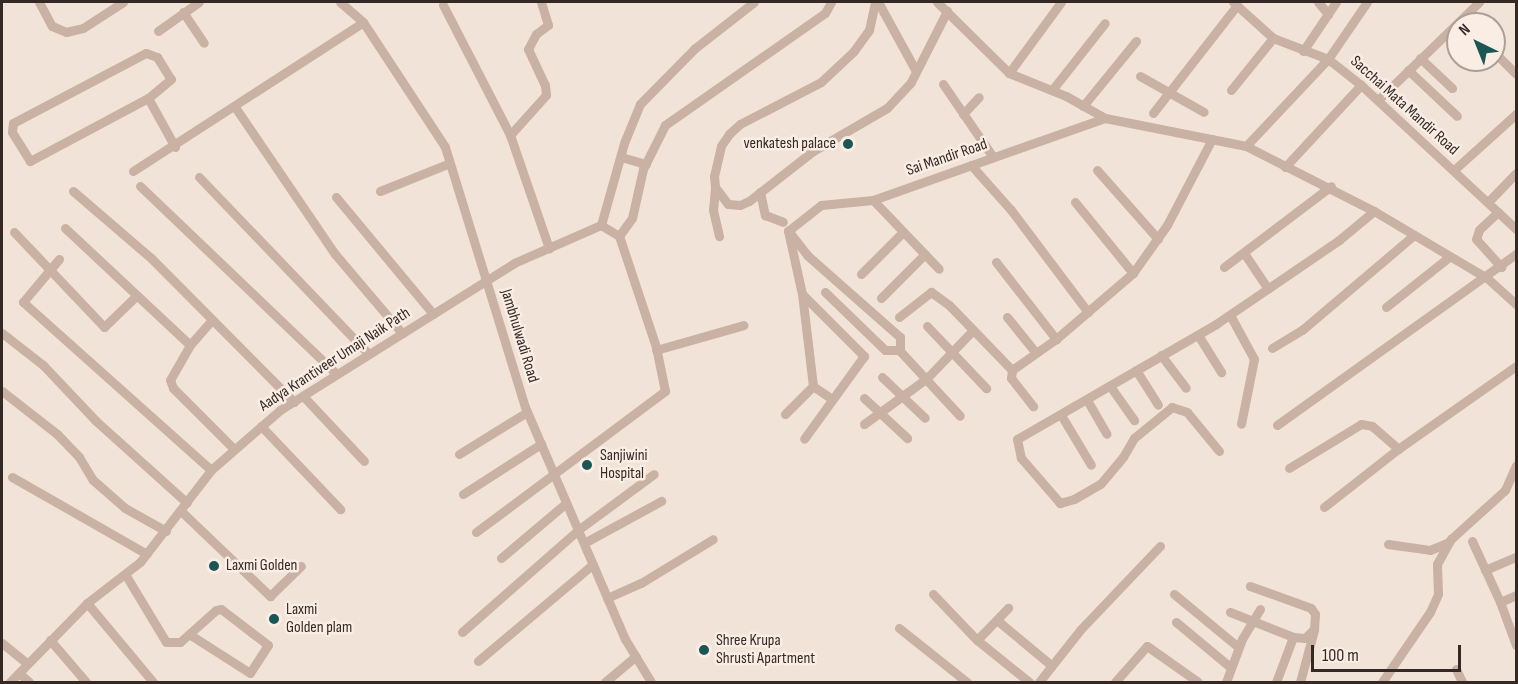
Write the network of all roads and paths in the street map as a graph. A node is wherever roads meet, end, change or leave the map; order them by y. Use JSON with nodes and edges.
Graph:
{"nodes":[{"id":1,"x":39,"y":2,"type":"edge"},
{"id":2,"x":123,"y":2,"type":"edge"},
{"id":3,"x":199,"y":2,"type":"edge"},
{"id":4,"x":541,"y":2,"type":"edge"},
{"id":5,"x":754,"y":2,"type":"edge"},
{"id":6,"x":831,"y":2,"type":"edge"},
{"id":7,"x":877,"y":2,"type":"edge"},
{"id":8,"x":938,"y":2,"type":"edge"},
{"id":9,"x":1060,"y":2,"type":"edge"},
{"id":10,"x":1318,"y":2,"type":"edge"},
{"id":11,"x":1336,"y":2,"type":"edge"},
{"id":12,"x":1367,"y":2,"type":"edge"},
{"id":13,"x":346,"y":3,"type":"edge"},
{"id":14,"x":1235,"y":3,"type":"edge"},
{"id":15,"x":443,"y":5,"type":"dead end"},
{"id":16,"x":947,"y":11,"type":"junction"},
{"id":17,"x":183,"y":12,"type":"junction"},
{"id":18,"x":1328,"y":14,"type":"junction"},
{"id":19,"x":363,"y":22,"type":"junction"},
{"id":20,"x":1105,"y":23,"type":"dead end"},
{"id":21,"x":158,"y":31,"type":"dead end"},
{"id":22,"x":1446,"y":35,"type":"edge"},
{"id":23,"x":1273,"y":38,"type":"junction"},
{"id":24,"x":1136,"y":40,"type":"dead end"},
{"id":25,"x":204,"y":43,"type":"dead end"},
{"id":26,"x":1303,"y":51,"type":"junction"},
{"id":27,"x":1420,"y":58,"type":"junction"},
{"id":28,"x":1328,"y":59,"type":"junction"},
{"id":29,"x":1408,"y":70,"type":"junction"},
{"id":30,"x":916,"y":71,"type":"junction"},
{"id":31,"x":1009,"y":73,"type":"junction"},
{"id":32,"x":1140,"y":75,"type":"dead end"},
{"id":33,"x":943,"y":84,"type":"dead end"},
{"id":34,"x":1361,"y":85,"type":"junction"},
{"id":35,"x":1452,"y":88,"type":"dead end"},
{"id":36,"x":1052,"y":90,"type":"junction"},
{"id":37,"x":1231,"y":90,"type":"dead end"},
{"id":38,"x":1167,"y":93,"type":"junction"},
{"id":39,"x":979,"y":97,"type":"dead end"},
{"id":40,"x":148,"y":98,"type":"junction"},
{"id":41,"x":1378,"y":100,"type":"junction"},
{"id":42,"x":1083,"y":106,"type":"junction"},
{"id":43,"x":235,"y":107,"type":"junction"},
{"id":44,"x":1204,"y":112,"type":"dead end"},
{"id":45,"x":1153,"y":113,"type":"dead end"},
{"id":46,"x":963,"y":114,"type":"junction"},
{"id":47,"x":1516,"y":114,"type":"edge"},
{"id":48,"x":1457,"y":116,"type":"dead end"},
{"id":49,"x":1105,"y":118,"type":"junction"},
{"id":50,"x":510,"y":135,"type":"junction"},
{"id":51,"x":1212,"y":139,"type":"junction"},
{"id":52,"x":1246,"y":146,"type":"junction"},
{"id":53,"x":175,"y":147,"type":"junction"},
{"id":54,"x":621,"y":157,"type":"junction"},
{"id":55,"x":993,"y":157,"type":"junction"},
{"id":56,"x":450,"y":163,"type":"junction"},
{"id":57,"x":646,"y":164,"type":"junction"},
{"id":58,"x":971,"y":165,"type":"junction"},
{"id":59,"x":1285,"y":167,"type":"junction"},
{"id":60,"x":1097,"y":170,"type":"dead end"},
{"id":61,"x":1454,"y":170,"type":"junction"},
{"id":62,"x":133,"y":171,"type":"dead end"},
{"id":63,"x":1516,"y":173,"type":"edge"},
{"id":64,"x":199,"y":177,"type":"dead end"},
{"id":65,"x":140,"y":186,"type":"dead end"},
{"id":66,"x":1331,"y":186,"type":"junction"},
{"id":67,"x":715,"y":187,"type":"junction"},
{"id":68,"x":73,"y":190,"type":"dead end"},
{"id":69,"x":380,"y":191,"type":"dead end"},
{"id":70,"x":760,"y":192,"type":"junction"},
{"id":71,"x":336,"y":197,"type":"dead end"},
{"id":72,"x":873,"y":200,"type":"junction"},
{"id":73,"x":1075,"y":202,"type":"dead end"},
{"id":74,"x":1488,"y":202,"type":"junction"},
{"id":75,"x":1374,"y":211,"type":"junction"},
{"id":76,"x":1498,"y":212,"type":"junction"},
{"id":77,"x":783,"y":222,"type":"dead end"},
{"id":78,"x":601,"y":225,"type":"junction"},
{"id":79,"x":65,"y":228,"type":"dead end"},
{"id":80,"x":1516,"y":229,"type":"edge"},
{"id":81,"x":788,"y":231,"type":"junction"},
{"id":82,"x":14,"y":232,"type":"dead end"},
{"id":83,"x":903,"y":232,"type":"junction"},
{"id":84,"x":1414,"y":235,"type":"junction"},
{"id":85,"x":619,"y":236,"type":"junction"},
{"id":86,"x":719,"y":236,"type":"dead end"},
{"id":87,"x":1158,"y":239,"type":"junction"},
{"id":88,"x":549,"y":248,"type":"junction"},
{"id":89,"x":1244,"y":253,"type":"junction"},
{"id":90,"x":925,"y":254,"type":"junction"},
{"id":91,"x":1516,"y":254,"type":"edge"},
{"id":92,"x":1449,"y":257,"type":"junction"},
{"id":93,"x":59,"y":259,"type":"dead end"},
{"id":94,"x":996,"y":262,"type":"dead end"},
{"id":95,"x":1224,"y":267,"type":"dead end"},
{"id":96,"x":1501,"y":267,"type":"junction"},
{"id":97,"x":939,"y":269,"type":"dead end"},
{"id":98,"x":49,"y":270,"type":"junction"},
{"id":99,"x":1133,"y":273,"type":"junction"},
{"id":100,"x":861,"y":274,"type":"dead end"},
{"id":101,"x":1487,"y":278,"type":"junction"},
{"id":102,"x":487,"y":280,"type":"junction"},
{"id":103,"x":1268,"y":289,"type":"junction"},
{"id":104,"x":825,"y":292,"type":"dead end"},
{"id":105,"x":802,"y":294,"type":"junction"},
{"id":106,"x":136,"y":296,"type":"junction"},
{"id":107,"x":881,"y":298,"type":"dead end"},
{"id":108,"x":1516,"y":304,"type":"edge"},
{"id":109,"x":1386,"y":308,"type":"dead end"},
{"id":110,"x":1088,"y":312,"type":"junction"},
{"id":111,"x":433,"y":314,"type":"junction"},
{"id":112,"x":1230,"y":315,"type":"junction"},
{"id":113,"x":899,"y":317,"type":"dead end"},
{"id":114,"x":1007,"y":317,"type":"dead end"},
{"id":115,"x":212,"y":320,"type":"junction"},
{"id":116,"x":744,"y":326,"type":"dead end"},
{"id":117,"x":927,"y":326,"type":"dead end"},
{"id":118,"x":972,"y":331,"type":"junction"},
{"id":119,"x":2,"y":333,"type":"edge"},
{"id":120,"x":402,"y":333,"type":"junction"},
{"id":121,"x":1198,"y":334,"type":"junction"},
{"id":122,"x":1056,"y":339,"type":"junction"},
{"id":123,"x":190,"y":345,"type":"junction"},
{"id":124,"x":1272,"y":348,"type":"dead end"},
{"id":125,"x":656,"y":350,"type":"junction"},
{"id":126,"x":900,"y":350,"type":"junction"},
{"id":127,"x":951,"y":353,"type":"junction"},
{"id":128,"x":1036,"y":353,"type":"junction"},
{"id":129,"x":369,"y":354,"type":"junction"},
{"id":130,"x":1161,"y":355,"type":"junction"},
{"id":131,"x":1516,"y":366,"type":"edge"},
{"id":132,"x":1012,"y":370,"type":"junction"},
{"id":133,"x":1136,"y":370,"type":"junction"},
{"id":134,"x":1221,"y":372,"type":"dead end"},
{"id":135,"x":337,"y":374,"type":"junction"},
{"id":136,"x":882,"y":377,"type":"dead end"},
{"id":137,"x":927,"y":378,"type":"junction"},
{"id":138,"x":813,"y":386,"type":"junction"},
{"id":139,"x":1110,"y":386,"type":"junction"},
{"id":140,"x":986,"y":388,"type":"dead end"},
{"id":141,"x":1186,"y":388,"type":"dead end"},
{"id":142,"x":2,"y":391,"type":"edge"},
{"id":143,"x":904,"y":395,"type":"junction"},
{"id":144,"x":303,"y":396,"type":"junction"},
{"id":145,"x":864,"y":398,"type":"dead end"},
{"id":146,"x":832,"y":399,"type":"junction"},
{"id":147,"x":1087,"y":400,"type":"junction"},
{"id":148,"x":294,"y":402,"type":"junction"},
{"id":149,"x":1158,"y":405,"type":"dead end"},
{"id":150,"x":1033,"y":406,"type":"dead end"},
{"id":151,"x":527,"y":412,"type":"junction"},
{"id":152,"x":785,"y":414,"type":"dead end"},
{"id":153,"x":882,"y":414,"type":"junction"},
{"id":154,"x":1061,"y":415,"type":"junction"},
{"id":155,"x":960,"y":416,"type":"dead end"},
{"id":156,"x":925,"y":418,"type":"dead end"},
{"id":157,"x":1134,"y":420,"type":"dead end"},
{"id":158,"x":864,"y":424,"type":"dead end"},
{"id":159,"x":1241,"y":424,"type":"dead end"},
{"id":160,"x":1277,"y":425,"type":"dead end"},
{"id":161,"x":261,"y":426,"type":"junction"},
{"id":162,"x":1107,"y":434,"type":"dead end"},
{"id":163,"x":907,"y":438,"type":"dead end"},
{"id":164,"x":804,"y":439,"type":"dead end"},
{"id":165,"x":541,"y":444,"type":"junction"},
{"id":166,"x":233,"y":448,"type":"junction"},
{"id":167,"x":1398,"y":449,"type":"junction"},
{"id":168,"x":1219,"y":451,"type":"dead end"},
{"id":169,"x":459,"y":454,"type":"dead end"},
{"id":170,"x":364,"y":461,"type":"dead end"},
{"id":171,"x":1091,"y":465,"type":"dead end"},
{"id":172,"x":1516,"y":465,"type":"edge"},
{"id":173,"x":1289,"y":468,"type":"dead end"},
{"id":174,"x":211,"y":470,"type":"junction"},
{"id":175,"x":553,"y":474,"type":"junction"},
{"id":176,"x":654,"y":474,"type":"dead end"},
{"id":177,"x":12,"y":477,"type":"dead end"},
{"id":178,"x":463,"y":494,"type":"dead end"},
{"id":179,"x":661,"y":501,"type":"dead end"},
{"id":180,"x":187,"y":503,"type":"junction"},
{"id":181,"x":566,"y":503,"type":"junction"},
{"id":182,"x":1324,"y":507,"type":"dead end"},
{"id":183,"x":340,"y":509,"type":"dead end"},
{"id":184,"x":182,"y":512,"type":"junction"},
{"id":185,"x":578,"y":530,"type":"junction"},
{"id":186,"x":166,"y":531,"type":"junction"},
{"id":187,"x":476,"y":532,"type":"dead end"},
{"id":188,"x":713,"y":539,"type":"dead end"},
{"id":189,"x":1472,"y":541,"type":"dead end"},
{"id":190,"x":1449,"y":542,"type":"junction"},
{"id":191,"x":584,"y":543,"type":"junction"},
{"id":192,"x":1388,"y":544,"type":"dead end"},
{"id":193,"x":1160,"y":546,"type":"dead end"},
{"id":194,"x":147,"y":554,"type":"junction"},
{"id":195,"x":1516,"y":557,"type":"edge"},
{"id":196,"x":501,"y":558,"type":"dead end"},
{"id":197,"x":593,"y":564,"type":"junction"},
{"id":198,"x":301,"y":566,"type":"dead end"},
{"id":199,"x":1485,"y":570,"type":"junction"},
{"id":200,"x":125,"y":574,"type":"junction"},
{"id":201,"x":1250,"y":586,"type":"dead end"},
{"id":202,"x":933,"y":594,"type":"dead end"},
{"id":203,"x":1174,"y":594,"type":"dead end"},
{"id":204,"x":1516,"y":595,"type":"edge"},
{"id":205,"x":608,"y":598,"type":"junction"},
{"id":206,"x":1500,"y":602,"type":"junction"},
{"id":207,"x":87,"y":603,"type":"junction"},
{"id":208,"x":1008,"y":608,"type":"dead end"},
{"id":209,"x":1260,"y":609,"type":"dead end"},
{"id":210,"x":1230,"y":612,"type":"dead end"},
{"id":211,"x":998,"y":621,"type":"junction"},
{"id":212,"x":1176,"y":622,"type":"dead end"},
{"id":213,"x":1252,"y":622,"type":"junction"},
{"id":214,"x":899,"y":628,"type":"dead end"},
{"id":215,"x":1314,"y":630,"type":"junction"},
{"id":216,"x":462,"y":632,"type":"dead end"},
{"id":217,"x":189,"y":634,"type":"junction"},
{"id":218,"x":1293,"y":637,"type":"junction"},
{"id":219,"x":50,"y":640,"type":"junction"},
{"id":220,"x":977,"y":640,"type":"junction"},
{"id":221,"x":2,"y":642,"type":"edge"},
{"id":222,"x":1516,"y":645,"type":"edge"},
{"id":223,"x":1238,"y":648,"type":"junction"},
{"id":224,"x":636,"y":656,"type":"junction"},
{"id":225,"x":478,"y":661,"type":"dead end"},
{"id":226,"x":27,"y":663,"type":"junction"},
{"id":227,"x":1052,"y":666,"type":"junction"},
{"id":228,"x":1230,"y":668,"type":"junction"},
{"id":229,"x":1456,"y":669,"type":"dead end"},
{"id":230,"x":19,"y":673,"type":"junction"},
{"id":231,"x":10,"y":682,"type":"edge"},
{"id":232,"x":29,"y":682,"type":"edge"},
{"id":233,"x":86,"y":682,"type":"edge"},
{"id":234,"x":153,"y":682,"type":"edge"},
{"id":235,"x":605,"y":682,"type":"edge"},
{"id":236,"x":651,"y":682,"type":"edge"},
{"id":237,"x":967,"y":682,"type":"edge"},
{"id":238,"x":1029,"y":682,"type":"edge"},
{"id":239,"x":1039,"y":682,"type":"edge"},
{"id":240,"x":1115,"y":682,"type":"edge"},
{"id":241,"x":1198,"y":682,"type":"edge"},
{"id":242,"x":1226,"y":682,"type":"edge"},
{"id":243,"x":1276,"y":682,"type":"edge"},
{"id":244,"x":1300,"y":682,"type":"edge"},
{"id":245,"x":1382,"y":682,"type":"edge"},
{"id":246,"x":1462,"y":682,"type":"edge"}],
"edges":[{"from":1,"to":2,"type":"street"},
{"from":3,"to":17,"type":"street"},
{"from":4,"to":50,"type":"street"},
{"from":5,"to":54,"type":"street"},
{"from":6,"to":57,"type":"street"},
{"from":7,"to":30,"type":"street"},
{"from":7,"to":67,"type":"street"},
{"from":8,"to":16,"type":"street"},
{"from":9,"to":31,"type":"street"},
{"from":10,"to":18,"type":"street"},
{"from":11,"to":18,"type":"street"},
{"from":12,"to":28,"type":"street"},
{"from":13,"to":19,"type":"street","name":"Jambhulwadi Road"},
{"from":14,"to":23,"type":"street","name":"Sacchai Mata Mandir Road"},
{"from":14,"to":38,"type":"street"},
{"from":15,"to":50,"type":"street"},
{"from":16,"to":30,"type":"street"},
{"from":16,"to":31,"type":"street"},
{"from":17,"to":21,"type":"street"},
{"from":17,"to":25,"type":"street"},
{"from":18,"to":26,"type":"street"},
{"from":19,"to":43,"type":"street"},
{"from":19,"to":56,"type":"street","name":"Jambhulwadi Road"},
{"from":20,"to":36,"type":"street"},
{"from":22,"to":27,"type":"street"},
{"from":23,"to":26,"type":"street","name":"Sacchai Mata Mandir Road"},
{"from":23,"to":37,"type":"street"},
{"from":24,"to":42,"type":"street"},
{"from":26,"to":28,"type":"street","name":"Sacchai Mata Mandir Road"},
{"from":27,"to":29,"type":"street"},
{"from":27,"to":35,"type":"street"},
{"from":28,"to":34,"type":"street","name":"Sacchai Mata Mandir Road"},
{"from":28,"to":52,"type":"street"},
{"from":29,"to":41,"type":"street"},
{"from":29,"to":48,"type":"street"},
{"from":30,"to":70,"type":"street"},
{"from":31,"to":36,"type":"street"},
{"from":32,"to":38,"type":"street"},
{"from":33,"to":46,"type":"street"},
{"from":34,"to":41,"type":"street","name":"Sacchai Mata Mandir Road"},
{"from":34,"to":59,"type":"street"},
{"from":36,"to":42,"type":"street"},
{"from":38,"to":44,"type":"street"},
{"from":38,"to":45,"type":"street"},
{"from":39,"to":46,"type":"street"},
{"from":40,"to":40,"type":"street"},
{"from":40,"to":53,"type":"street"},
{"from":41,"to":61,"type":"street","name":"Sacchai Mata Mandir Road"},
{"from":42,"to":49,"type":"street"},
{"from":43,"to":53,"type":"street"},
{"from":43,"to":120,"type":"street"},
{"from":46,"to":55,"type":"street"},
{"from":47,"to":61,"type":"street"},
{"from":49,"to":51,"type":"street"},
{"from":49,"to":55,"type":"street","name":"Sai Mandir Road"},
{"from":50,"to":88,"type":"street"},
{"from":51,"to":52,"type":"street"},
{"from":51,"to":87,"type":"street"},
{"from":52,"to":59,"type":"street"},
{"from":53,"to":62,"type":"street"},
{"from":54,"to":57,"type":"street"},
{"from":54,"to":78,"type":"street"},
{"from":55,"to":58,"type":"street","name":"Sai Mandir Road"},
{"from":56,"to":69,"type":"street"},
{"from":56,"to":102,"type":"street","name":"Jambhulwadi Road"},
{"from":57,"to":85,"type":"street"},
{"from":58,"to":72,"type":"street","name":"Sai Mandir Road"},
{"from":58,"to":110,"type":"street"},
{"from":59,"to":66,"type":"street"},
{"from":60,"to":87,"type":"street"},
{"from":61,"to":74,"type":"street","name":"Sacchai Mata Mandir Road"},
{"from":63,"to":74,"type":"street"},
{"from":64,"to":129,"type":"street"},
{"from":65,"to":135,"type":"street"},
{"from":66,"to":75,"type":"street"},
{"from":66,"to":89,"type":"street"},
{"from":67,"to":70,"type":"street"},
{"from":67,"to":86,"type":"street"},
{"from":68,"to":115,"type":"street"},
{"from":70,"to":77,"type":"street"},
{"from":71,"to":111,"type":"street"},
{"from":72,"to":81,"type":"street","name":"Sai Mandir Road"},
{"from":72,"to":83,"type":"street"},
{"from":73,"to":99,"type":"street"},
{"from":74,"to":76,"type":"street","name":"Sacchai Mata Mandir Road"},
{"from":75,"to":84,"type":"street"},
{"from":75,"to":103,"type":"street"},
{"from":76,"to":80,"type":"street","name":"Sacchai Mata Mandir Road"},
{"from":76,"to":96,"type":"street"},
{"from":78,"to":85,"type":"street"},
{"from":78,"to":88,"type":"street","name":"Aadya Krantiveer Umaji Naik Path"},
{"from":79,"to":106,"type":"street"},
{"from":81,"to":105,"type":"street"},
{"from":81,"to":126,"type":"street"},
{"from":82,"to":98,"type":"street"},
{"from":83,"to":90,"type":"street"},
{"from":83,"to":100,"type":"street"},
{"from":84,"to":92,"type":"street"},
{"from":84,"to":124,"type":"street"},
{"from":85,"to":125,"type":"street"},
{"from":87,"to":99,"type":"street"},
{"from":88,"to":102,"type":"street","name":"Aadya Krantiveer Umaji Naik Path"},
{"from":89,"to":95,"type":"street"},
{"from":89,"to":103,"type":"street"},
{"from":90,"to":97,"type":"street"},
{"from":90,"to":107,"type":"street"},
{"from":91,"to":96,"type":"street"},
{"from":92,"to":101,"type":"street"},
{"from":92,"to":109,"type":"street"},
{"from":93,"to":98,"type":"street"},
{"from":94,"to":122,"type":"street"},
{"from":96,"to":101,"type":"street"},
{"from":98,"to":106,"type":"street"},
{"from":98,"to":174,"type":"street"},
{"from":99,"to":110,"type":"street"},
{"from":101,"to":108,"type":"street"},
{"from":101,"to":160,"type":"street"},
{"from":102,"to":111,"type":"street","name":"Aadya Krantiveer Umaji Naik Path"},
{"from":102,"to":151,"type":"street","name":"Jambhulwadi Road"},
{"from":103,"to":112,"type":"street"},
{"from":104,"to":126,"type":"street"},
{"from":105,"to":138,"type":"street"},
{"from":105,"to":146,"type":"street"},
{"from":106,"to":123,"type":"street"},
{"from":110,"to":122,"type":"street"},
{"from":111,"to":120,"type":"street","name":"Aadya Krantiveer Umaji Naik Path"},
{"from":112,"to":121,"type":"street"},
{"from":112,"to":159,"type":"street"},
{"from":113,"to":118,"type":"street"},
{"from":114,"to":128,"type":"street"},
{"from":115,"to":123,"type":"street"},
{"from":115,"to":148,"type":"street"},
{"from":116,"to":125,"type":"street"},
{"from":117,"to":127,"type":"street"},
{"from":118,"to":127,"type":"street"},
{"from":118,"to":132,"type":"street"},
{"from":119,"to":180,"type":"street"},
{"from":120,"to":129,"type":"street","name":"Aadya Krantiveer Umaji Naik Path"},
{"from":121,"to":130,"type":"street"},
{"from":121,"to":134,"type":"street"},
{"from":122,"to":128,"type":"street"},
{"from":123,"to":166,"type":"street"},
{"from":125,"to":175,"type":"street"},
{"from":126,"to":137,"type":"street"},
{"from":127,"to":137,"type":"street"},
{"from":127,"to":140,"type":"street"},
{"from":128,"to":132,"type":"street"},
{"from":129,"to":135,"type":"street","name":"Aadya Krantiveer Umaji Naik Path"},
{"from":130,"to":133,"type":"street"},
{"from":130,"to":141,"type":"street"},
{"from":131,"to":167,"type":"street"},
{"from":132,"to":150,"type":"street"},
{"from":133,"to":139,"type":"street"},
{"from":133,"to":149,"type":"street"},
{"from":135,"to":144,"type":"street","name":"Aadya Krantiveer Umaji Naik Path"},
{"from":136,"to":143,"type":"street"},
{"from":137,"to":143,"type":"street"},
{"from":137,"to":155,"type":"street"},
{"from":138,"to":146,"type":"street"},
{"from":138,"to":152,"type":"street"},
{"from":139,"to":147,"type":"street"},
{"from":139,"to":157,"type":"street"},
{"from":142,"to":186,"type":"street"},
{"from":143,"to":153,"type":"street"},
{"from":143,"to":156,"type":"street"},
{"from":144,"to":148,"type":"street","name":"Aadya Krantiveer Umaji Naik Path"},
{"from":144,"to":170,"type":"street"},
{"from":145,"to":153,"type":"street"},
{"from":146,"to":164,"type":"street"},
{"from":147,"to":154,"type":"street"},
{"from":147,"to":162,"type":"street"},
{"from":148,"to":161,"type":"street","name":"Aadya Krantiveer Umaji Naik Path"},
{"from":151,"to":165,"type":"street","name":"Jambhulwadi Road"},
{"from":151,"to":169,"type":"street"},
{"from":153,"to":158,"type":"street"},
{"from":153,"to":163,"type":"street"},
{"from":154,"to":168,"type":"street"},
{"from":154,"to":171,"type":"street"},
{"from":161,"to":166,"type":"street","name":"Aadya Krantiveer Umaji Naik Path"},
{"from":161,"to":183,"type":"street"},
{"from":165,"to":175,"type":"street","name":"Jambhulwadi Road"},
{"from":165,"to":178,"type":"street"},
{"from":166,"to":174,"type":"street","name":"Aadya Krantiveer Umaji Naik Path"},
{"from":167,"to":173,"type":"street"},
{"from":167,"to":182,"type":"street"},
{"from":172,"to":190,"type":"street"},
{"from":174,"to":180,"type":"street","name":"Aadya Krantiveer Umaji Naik Path"},
{"from":175,"to":181,"type":"street","name":"Jambhulwadi Road"},
{"from":175,"to":187,"type":"street"},
{"from":176,"to":185,"type":"street"},
{"from":177,"to":194,"type":"street"},
{"from":179,"to":191,"type":"street"},
{"from":180,"to":184,"type":"street","name":"Aadya Krantiveer Umaji Naik Path"},
{"from":181,"to":185,"type":"street","name":"Jambhulwadi Road"},
{"from":181,"to":196,"type":"street"},
{"from":184,"to":186,"type":"street","name":"Aadya Krantiveer Umaji Naik Path"},
{"from":184,"to":198,"type":"street"},
{"from":185,"to":191,"type":"street","name":"Jambhulwadi Road"},
{"from":185,"to":216,"type":"street"},
{"from":186,"to":194,"type":"street","name":"Aadya Krantiveer Umaji Naik Path"},
{"from":188,"to":205,"type":"street"},
{"from":189,"to":199,"type":"street"},
{"from":190,"to":192,"type":"street"},
{"from":190,"to":245,"type":"street"},
{"from":191,"to":197,"type":"street","name":"Jambhulwadi Road"},
{"from":193,"to":227,"type":"street"},
{"from":194,"to":200,"type":"street","name":"Aadya Krantiveer Umaji Naik Path"},
{"from":195,"to":199,"type":"street"},
{"from":197,"to":205,"type":"street","name":"Jambhulwadi Road"},
{"from":197,"to":225,"type":"street"},
{"from":199,"to":206,"type":"street"},
{"from":200,"to":207,"type":"street","name":"Aadya Krantiveer Umaji Naik Path"},
{"from":200,"to":217,"type":"street"},
{"from":201,"to":215,"type":"street"},
{"from":202,"to":220,"type":"street"},
{"from":203,"to":223,"type":"street"},
{"from":204,"to":206,"type":"street"},
{"from":205,"to":224,"type":"street","name":"Jambhulwadi Road"},
{"from":206,"to":222,"type":"street"},
{"from":207,"to":219,"type":"street","name":"Aadya Krantiveer Umaji Naik Path"},
{"from":207,"to":234,"type":"street"},
{"from":208,"to":211,"type":"street"},
{"from":209,"to":213,"type":"street"},
{"from":210,"to":213,"type":"street"},
{"from":211,"to":220,"type":"street"},
{"from":211,"to":227,"type":"street"},
{"from":212,"to":228,"type":"street"},
{"from":213,"to":218,"type":"street"},
{"from":213,"to":223,"type":"street"},
{"from":214,"to":237,"type":"street"},
{"from":215,"to":218,"type":"street"},
{"from":215,"to":244,"type":"street"},
{"from":217,"to":217,"type":"street"},
{"from":218,"to":243,"type":"street"},
{"from":219,"to":226,"type":"street","name":"Aadya Krantiveer Umaji Naik Path"},
{"from":219,"to":233,"type":"street"},
{"from":220,"to":238,"type":"street"},
{"from":221,"to":226,"type":"street"},
{"from":223,"to":228,"type":"street"},
{"from":224,"to":235,"type":"street"},
{"from":224,"to":236,"type":"street","name":"Jambhulwadi Road"},
{"from":226,"to":230,"type":"street","name":"Aadya Krantiveer Umaji Naik Path"},
{"from":227,"to":239,"type":"street"},
{"from":228,"to":242,"type":"street"},
{"from":229,"to":246,"type":"street"},
{"from":230,"to":231,"type":"street","name":"Aadya Krantiveer Umaji Naik Path"},
{"from":230,"to":232,"type":"street"},
{"from":240,"to":241,"type":"street"}]}
